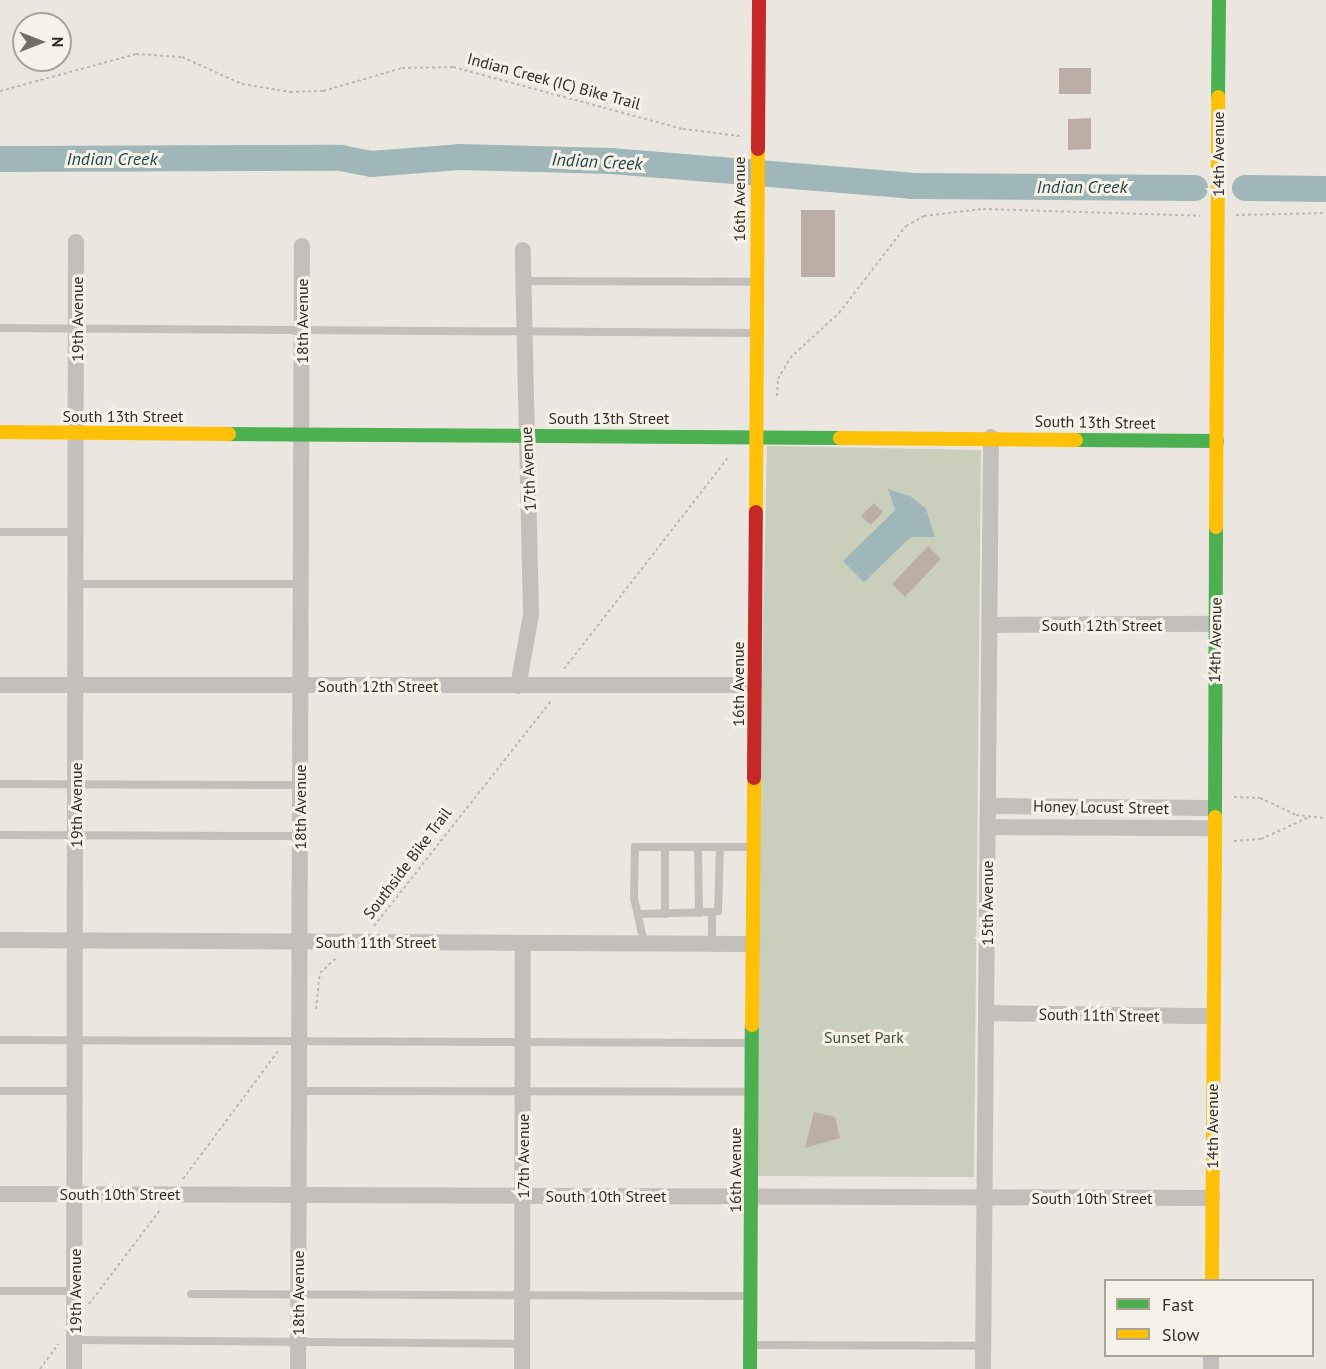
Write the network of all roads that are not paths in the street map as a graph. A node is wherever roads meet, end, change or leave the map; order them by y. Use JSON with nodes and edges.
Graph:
{"nodes":[{"id":1,"x":759,"y":0,"type":"edge"},
{"id":2,"x":1219,"y":0,"type":"edge"},
{"id":3,"x":76,"y":242,"type":"dead end"},
{"id":4,"x":302,"y":246,"type":"dead end"},
{"id":5,"x":523,"y":250,"type":"dead end"},
{"id":6,"x":524,"y":281,"type":"junction"},
{"id":7,"x":756,"y":282,"type":"junction"},
{"id":8,"x":0,"y":328,"type":"edge"},
{"id":9,"x":302,"y":328,"type":"junction"},
{"id":10,"x":76,"y":329,"type":"junction"},
{"id":11,"x":524,"y":333,"type":"junction"},
{"id":12,"x":756,"y":333,"type":"junction"},
{"id":13,"x":0,"y":432,"type":"edge"},
{"id":14,"x":77,"y":432,"type":"junction"},
{"id":15,"x":301,"y":432,"type":"junction"},
{"id":16,"x":526,"y":434,"type":"junction"},
{"id":17,"x":756,"y":435,"type":"junction"},
{"id":18,"x":991,"y":437,"type":"junction"},
{"id":19,"x":1217,"y":441,"type":"junction"},
{"id":20,"x":0,"y":532,"type":"edge"},
{"id":21,"x":76,"y":532,"type":"junction"},
{"id":22,"x":76,"y":584,"type":"junction"},
{"id":23,"x":300,"y":584,"type":"junction"},
{"id":24,"x":1215,"y":624,"type":"junction"},
{"id":25,"x":989,"y":625,"type":"junction"},
{"id":26,"x":0,"y":685,"type":"edge"},
{"id":27,"x":76,"y":685,"type":"junction"},
{"id":28,"x":755,"y":685,"type":"junction"},
{"id":29,"x":300,"y":686,"type":"junction"},
{"id":30,"x":518,"y":686,"type":"junction"},
{"id":31,"x":0,"y":784,"type":"edge"},
{"id":32,"x":76,"y":784,"type":"junction"},
{"id":33,"x":300,"y":785,"type":"junction"},
{"id":34,"x":1214,"y":801,"type":"junction"},
{"id":35,"x":988,"y":806,"type":"junction"},
{"id":36,"x":988,"y":827,"type":"junction"},
{"id":37,"x":0,"y":835,"type":"edge"},
{"id":38,"x":76,"y":835,"type":"junction"},
{"id":39,"x":1213,"y":835,"type":"junction"},
{"id":40,"x":300,"y":836,"type":"junction"},
{"id":41,"x":665,"y":847,"type":"junction"},
{"id":42,"x":698,"y":847,"type":"junction"},
{"id":43,"x":720,"y":847,"type":"junction"},
{"id":44,"x":754,"y":847,"type":"junction"},
{"id":45,"x":715,"y":912,"type":"junction"},
{"id":46,"x":699,"y":913,"type":"junction"},
{"id":47,"x":642,"y":914,"type":"junction"},
{"id":48,"x":665,"y":914,"type":"junction"},
{"id":49,"x":0,"y":940,"type":"edge"},
{"id":50,"x":75,"y":940,"type":"junction"},
{"id":51,"x":299,"y":941,"type":"junction"},
{"id":52,"x":523,"y":943,"type":"junction"},
{"id":53,"x":644,"y":943,"type":"junction"},
{"id":54,"x":712,"y":944,"type":"junction"},
{"id":55,"x":753,"y":944,"type":"junction"},
{"id":56,"x":987,"y":1013,"type":"junction"},
{"id":57,"x":1212,"y":1016,"type":"junction"},
{"id":58,"x":0,"y":1040,"type":"edge"},
{"id":59,"x":75,"y":1041,"type":"junction"},
{"id":60,"x":523,"y":1041,"type":"junction"},
{"id":61,"x":299,"y":1042,"type":"junction"},
{"id":62,"x":752,"y":1043,"type":"junction"},
{"id":63,"x":0,"y":1091,"type":"edge"},
{"id":64,"x":75,"y":1091,"type":"junction"},
{"id":65,"x":299,"y":1091,"type":"junction"},
{"id":66,"x":523,"y":1092,"type":"junction"},
{"id":67,"x":752,"y":1092,"type":"junction"},
{"id":68,"x":0,"y":1194,"type":"edge"},
{"id":69,"x":75,"y":1194,"type":"junction"},
{"id":70,"x":298,"y":1195,"type":"junction"},
{"id":71,"x":523,"y":1196,"type":"junction"},
{"id":72,"x":751,"y":1197,"type":"junction"},
{"id":73,"x":985,"y":1198,"type":"junction"},
{"id":74,"x":1212,"y":1198,"type":"junction"},
{"id":75,"x":1212,"y":1279,"type":"edge"},
{"id":76,"x":0,"y":1291,"type":"edge"},
{"id":77,"x":75,"y":1291,"type":"junction"},
{"id":78,"x":298,"y":1293,"type":"junction"},
{"id":79,"x":192,"y":1294,"type":"dead end"},
{"id":80,"x":522,"y":1295,"type":"junction"},
{"id":81,"x":751,"y":1296,"type":"junction"},
{"id":82,"x":74,"y":1340,"type":"junction"},
{"id":83,"x":298,"y":1341,"type":"junction"},
{"id":84,"x":522,"y":1344,"type":"junction"},
{"id":85,"x":750,"y":1345,"type":"junction"},
{"id":86,"x":983,"y":1346,"type":"junction"},
{"id":87,"x":74,"y":1369,"type":"edge"},
{"id":88,"x":298,"y":1369,"type":"edge"},
{"id":89,"x":522,"y":1369,"type":"edge"},
{"id":90,"x":750,"y":1369,"type":"edge"},
{"id":91,"x":983,"y":1369,"type":"edge"}],
"edges":[{"from":1,"to":7,"type":"street","name":"16th Avenue"},
{"from":2,"to":19,"type":"street","name":"14th Avenue"},
{"from":3,"to":10,"type":"street","name":"19th Avenue"},
{"from":4,"to":9,"type":"street","name":"18th Avenue"},
{"from":5,"to":6,"type":"street","name":"17th Avenue"},
{"from":6,"to":7,"type":"lane"},
{"from":6,"to":11,"type":"street","name":"17th Avenue"},
{"from":7,"to":12,"type":"street","name":"16th Avenue"},
{"from":8,"to":10,"type":"lane"},
{"from":9,"to":10,"type":"lane"},
{"from":9,"to":11,"type":"lane"},
{"from":9,"to":15,"type":"street","name":"18th Avenue"},
{"from":10,"to":14,"type":"street","name":"19th Avenue"},
{"from":11,"to":12,"type":"lane"},
{"from":11,"to":16,"type":"street","name":"17th Avenue"},
{"from":12,"to":17,"type":"street","name":"16th Avenue"},
{"from":13,"to":14,"type":"street","name":"South 13th Street"},
{"from":14,"to":15,"type":"street","name":"South 13th Street"},
{"from":14,"to":21,"type":"street","name":"19th Avenue"},
{"from":15,"to":16,"type":"street","name":"South 13th Street"},
{"from":15,"to":23,"type":"street","name":"18th Avenue"},
{"from":16,"to":17,"type":"street","name":"South 13th Street"},
{"from":16,"to":30,"type":"street","name":"17th Avenue"},
{"from":17,"to":18,"type":"street","name":"South 13th Street"},
{"from":17,"to":28,"type":"street","name":"16th Avenue"},
{"from":18,"to":19,"type":"street","name":"South 13th Street"},
{"from":18,"to":25,"type":"street","name":"15th Avenue"},
{"from":19,"to":24,"type":"street","name":"14th Avenue"},
{"from":20,"to":21,"type":"lane"},
{"from":21,"to":22,"type":"street","name":"19th Avenue"},
{"from":22,"to":23,"type":"lane"},
{"from":22,"to":27,"type":"street","name":"19th Avenue"},
{"from":23,"to":29,"type":"street","name":"18th Avenue"},
{"from":24,"to":25,"type":"street","name":"South 12th Street"},
{"from":24,"to":34,"type":"street","name":"14th Avenue"},
{"from":25,"to":35,"type":"street","name":"15th Avenue"},
{"from":26,"to":27,"type":"street","name":"South 12th Street"},
{"from":27,"to":29,"type":"street","name":"South 12th Street"},
{"from":27,"to":32,"type":"street","name":"19th Avenue"},
{"from":28,"to":30,"type":"street","name":"South 12th Street"},
{"from":28,"to":44,"type":"street","name":"16th Avenue"},
{"from":29,"to":30,"type":"street","name":"South 12th Street"},
{"from":29,"to":33,"type":"street","name":"18th Avenue"},
{"from":31,"to":32,"type":"lane"},
{"from":32,"to":33,"type":"lane"},
{"from":32,"to":38,"type":"street","name":"19th Avenue"},
{"from":33,"to":40,"type":"street","name":"18th Avenue"},
{"from":34,"to":35,"type":"street","name":"Honey Locust Street"},
{"from":34,"to":39,"type":"street","name":"14th Avenue"},
{"from":35,"to":36,"type":"street","name":"15th Avenue"},
{"from":36,"to":39,"type":"street","name":"Honey Locust Street"},
{"from":36,"to":56,"type":"street","name":"15th Avenue"},
{"from":37,"to":38,"type":"lane"},
{"from":38,"to":40,"type":"lane"},
{"from":38,"to":50,"type":"street","name":"19th Avenue"},
{"from":39,"to":57,"type":"street","name":"14th Avenue"},
{"from":40,"to":51,"type":"street","name":"18th Avenue"},
{"from":41,"to":42,"type":"lane"},
{"from":41,"to":47,"type":"lane"},
{"from":41,"to":48,"type":"lane"},
{"from":42,"to":43,"type":"lane"},
{"from":42,"to":46,"type":"lane"},
{"from":43,"to":44,"type":"lane"},
{"from":43,"to":45,"type":"lane"},
{"from":44,"to":55,"type":"street","name":"16th Avenue"},
{"from":45,"to":46,"type":"lane"},
{"from":45,"to":54,"type":"lane"},
{"from":46,"to":48,"type":"lane"},
{"from":47,"to":48,"type":"lane"},
{"from":47,"to":53,"type":"lane"},
{"from":49,"to":50,"type":"street","name":"South 11th Street"},
{"from":50,"to":51,"type":"street","name":"South 11th Street"},
{"from":50,"to":59,"type":"street","name":"19th Avenue"},
{"from":51,"to":52,"type":"street","name":"South 11th Street"},
{"from":51,"to":61,"type":"street","name":"18th Avenue"},
{"from":52,"to":53,"type":"street","name":"South 11th Street"},
{"from":52,"to":60,"type":"street","name":"17th Avenue"},
{"from":53,"to":54,"type":"street","name":"South 11th Street"},
{"from":54,"to":55,"type":"street","name":"South 11th Street"},
{"from":55,"to":62,"type":"street","name":"16th Avenue"},
{"from":56,"to":57,"type":"street","name":"South 11th Street"},
{"from":56,"to":73,"type":"street","name":"15th Avenue"},
{"from":57,"to":74,"type":"street","name":"14th Avenue"},
{"from":58,"to":59,"type":"lane"},
{"from":59,"to":61,"type":"lane"},
{"from":59,"to":64,"type":"street","name":"19th Avenue"},
{"from":60,"to":61,"type":"lane"},
{"from":60,"to":62,"type":"lane"},
{"from":60,"to":66,"type":"street","name":"17th Avenue"},
{"from":61,"to":65,"type":"street","name":"18th Avenue"},
{"from":62,"to":67,"type":"street","name":"16th Avenue"},
{"from":63,"to":64,"type":"lane"},
{"from":64,"to":69,"type":"street","name":"19th Avenue"},
{"from":65,"to":66,"type":"lane"},
{"from":65,"to":70,"type":"street","name":"18th Avenue"},
{"from":66,"to":67,"type":"lane"},
{"from":66,"to":71,"type":"street","name":"17th Avenue"},
{"from":67,"to":72,"type":"street","name":"16th Avenue"},
{"from":68,"to":69,"type":"street","name":"South 10th Street"},
{"from":69,"to":70,"type":"street","name":"South 10th Street"},
{"from":69,"to":77,"type":"street","name":"19th Avenue"},
{"from":70,"to":71,"type":"street","name":"South 10th Street"},
{"from":70,"to":78,"type":"street","name":"18th Avenue"},
{"from":71,"to":72,"type":"street","name":"South 10th Street"},
{"from":71,"to":80,"type":"street","name":"17th Avenue"},
{"from":72,"to":73,"type":"street","name":"South 10th Street"},
{"from":72,"to":81,"type":"street","name":"16th Avenue"},
{"from":73,"to":74,"type":"street","name":"South 10th Street"},
{"from":73,"to":86,"type":"street","name":"15th Avenue"},
{"from":74,"to":75,"type":"street","name":"14th Avenue"},
{"from":76,"to":77,"type":"lane"},
{"from":77,"to":82,"type":"street","name":"19th Avenue"},
{"from":78,"to":79,"type":"lane"},
{"from":78,"to":80,"type":"lane"},
{"from":78,"to":83,"type":"street","name":"18th Avenue"},
{"from":80,"to":81,"type":"lane"},
{"from":80,"to":84,"type":"street","name":"17th Avenue"},
{"from":81,"to":85,"type":"street","name":"16th Avenue"},
{"from":82,"to":83,"type":"lane"},
{"from":82,"to":87,"type":"street","name":"19th Avenue"},
{"from":83,"to":84,"type":"lane"},
{"from":83,"to":88,"type":"street","name":"18th Avenue"},
{"from":84,"to":89,"type":"street","name":"17th Avenue"},
{"from":85,"to":86,"type":"lane"},
{"from":85,"to":90,"type":"street","name":"16th Avenue"},
{"from":86,"to":91,"type":"street","name":"15th Avenue"}]}
